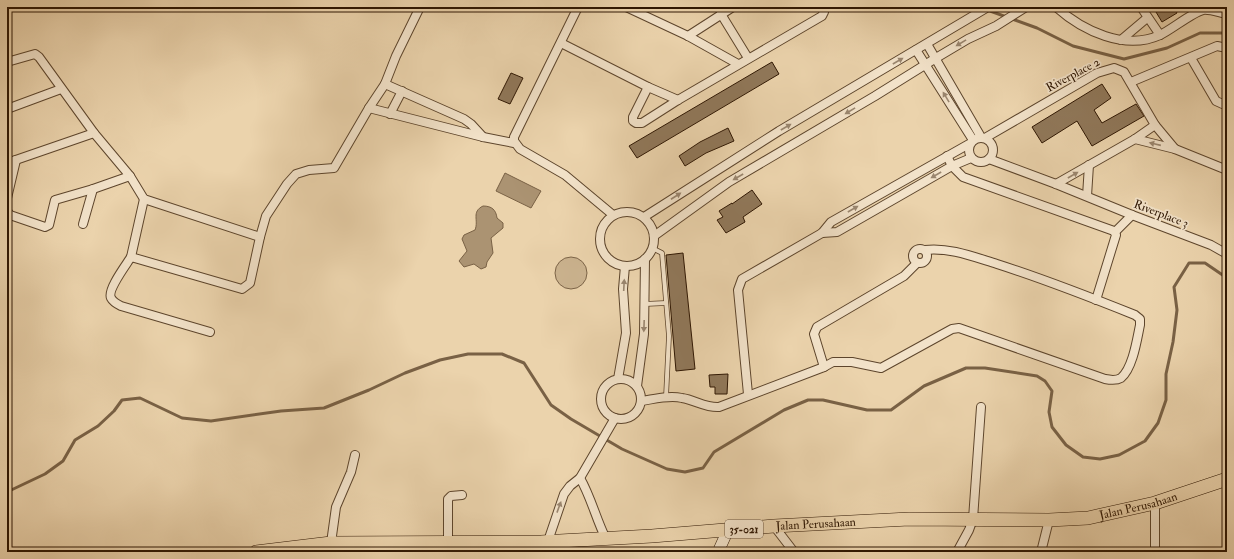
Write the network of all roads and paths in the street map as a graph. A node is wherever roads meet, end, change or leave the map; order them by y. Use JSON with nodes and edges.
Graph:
{"nodes":[{"id":1,"x":420,"y":7,"type":"edge"},
{"id":2,"x":578,"y":7,"type":"edge"},
{"id":3,"x":626,"y":7,"type":"edge"},
{"id":4,"x":733,"y":7,"type":"edge"},
{"id":5,"x":822,"y":7,"type":"edge"},
{"id":6,"x":988,"y":7,"type":"edge"},
{"id":7,"x":1026,"y":7,"type":"edge"},
{"id":8,"x":1056,"y":7,"type":"edge"},
{"id":9,"x":1141,"y":7,"type":"edge"},
{"id":10,"x":1201,"y":9,"type":"edge"},
{"id":11,"x":721,"y":14,"type":"junction"},
{"id":12,"x":1227,"y":14,"type":"edge"},
{"id":13,"x":1147,"y":18,"type":"junction"},
{"id":14,"x":1160,"y":35,"type":"junction"},
{"id":15,"x":688,"y":36,"type":"junction"},
{"id":16,"x":1121,"y":40,"type":"junction"},
{"id":17,"x":561,"y":43,"type":"junction"},
{"id":18,"x":927,"y":44,"type":"junction"},
{"id":19,"x":1227,"y":48,"type":"edge"},
{"id":20,"x":916,"y":50,"type":"junction"},
{"id":21,"x":748,"y":58,"type":"junction"},
{"id":22,"x":936,"y":58,"type":"junction"},
{"id":23,"x":1191,"y":58,"type":"junction"},
{"id":24,"x":7,"y":62,"type":"edge"},
{"id":25,"x":738,"y":64,"type":"junction"},
{"id":26,"x":926,"y":64,"type":"junction"},
{"id":27,"x":1131,"y":82,"type":"junction"},
{"id":28,"x":385,"y":84,"type":"junction"},
{"id":29,"x":648,"y":87,"type":"junction"},
{"id":30,"x":61,"y":89,"type":"junction"},
{"id":31,"x":402,"y":91,"type":"junction"},
{"id":32,"x":678,"y":100,"type":"junction"},
{"id":33,"x":1227,"y":106,"type":"edge"},
{"id":34,"x":369,"y":108,"type":"junction"},
{"id":35,"x":7,"y":109,"type":"edge"},
{"id":36,"x":390,"y":114,"type":"junction"},
{"id":37,"x":1155,"y":125,"type":"junction"},
{"id":38,"x":94,"y":134,"type":"junction"},
{"id":39,"x":483,"y":137,"type":"junction"},
{"id":40,"x":983,"y":138,"type":"junction"},
{"id":41,"x":1135,"y":139,"type":"junction"},
{"id":42,"x":971,"y":142,"type":"junction"},
{"id":43,"x":514,"y":143,"type":"junction"},
{"id":44,"x":1175,"y":149,"type":"junction"},
{"id":45,"x":947,"y":156,"type":"junction"},
{"id":46,"x":971,"y":158,"type":"junction"},
{"id":47,"x":989,"y":159,"type":"junction"},
{"id":48,"x":16,"y":160,"type":"junction"},
{"id":49,"x":7,"y":163,"type":"edge"},
{"id":50,"x":1089,"y":165,"type":"junction"},
{"id":51,"x":952,"y":166,"type":"junction"},
{"id":52,"x":1227,"y":170,"type":"edge"},
{"id":53,"x":130,"y":176,"type":"junction"},
{"id":54,"x":1056,"y":184,"type":"junction"},
{"id":55,"x":93,"y":190,"type":"junction"},
{"id":56,"x":1087,"y":196,"type":"junction"},
{"id":57,"x":7,"y":198,"type":"edge"},
{"id":58,"x":144,"y":199,"type":"junction"},
{"id":59,"x":7,"y":210,"type":"edge"},
{"id":60,"x":612,"y":215,"type":"junction"},
{"id":61,"x":1132,"y":215,"type":"junction"},
{"id":62,"x":644,"y":217,"type":"junction"},
{"id":63,"x":83,"y":224,"type":"dead end"},
{"id":64,"x":1115,"y":232,"type":"junction"},
{"id":65,"x":822,"y":233,"type":"junction"},
{"id":66,"x":654,"y":236,"type":"junction"},
{"id":67,"x":260,"y":237,"type":"junction"},
{"id":68,"x":652,"y":248,"type":"junction"},
{"id":69,"x":1227,"y":254,"type":"edge"},
{"id":70,"x":131,"y":256,"type":"junction"},
{"id":71,"x":645,"y":259,"type":"junction"},
{"id":72,"x":625,"y":266,"type":"junction"},
{"id":73,"x":1096,"y":300,"type":"junction"},
{"id":74,"x":666,"y":303,"type":"junction"},
{"id":75,"x":645,"y":304,"type":"junction"},
{"id":76,"x":210,"y":332,"type":"dead end"},
{"id":77,"x":824,"y":367,"type":"junction"},
{"id":78,"x":618,"y":379,"type":"junction"},
{"id":79,"x":637,"y":386,"type":"junction"},
{"id":80,"x":748,"y":394,"type":"junction"},
{"id":81,"x":666,"y":397,"type":"junction"},
{"id":82,"x":642,"y":401,"type":"junction"},
{"id":83,"x":981,"y":407,"type":"dead end"},
{"id":84,"x":615,"y":418,"type":"junction"},
{"id":85,"x":355,"y":455,"type":"dead end"},
{"id":86,"x":580,"y":478,"type":"junction"},
{"id":87,"x":1227,"y":479,"type":"edge"},
{"id":88,"x":462,"y":495,"type":"dead end"},
{"id":89,"x":1155,"y":503,"type":"junction"},
{"id":90,"x":973,"y":519,"type":"junction"},
{"id":91,"x":1049,"y":520,"type":"junction"},
{"id":92,"x":774,"y":526,"type":"junction"},
{"id":93,"x":728,"y":530,"type":"junction"},
{"id":94,"x":606,"y":539,"type":"junction"},
{"id":95,"x":331,"y":543,"type":"junction"},
{"id":96,"x":448,"y":543,"type":"junction"},
{"id":97,"x":543,"y":545,"type":"edge"},
{"id":98,"x":348,"y":547,"type":"edge"},
{"id":99,"x":487,"y":547,"type":"edge"},
{"id":100,"x":256,"y":552,"type":"edge"},
{"id":101,"x":718,"y":552,"type":"edge"},
{"id":102,"x":794,"y":552,"type":"edge"},
{"id":103,"x":957,"y":552,"type":"edge"},
{"id":104,"x":1041,"y":552,"type":"edge"},
{"id":105,"x":1155,"y":552,"type":"edge"}],
"edges":[{"from":1,"to":28,"type":"street"},
{"from":2,"to":17,"type":"street"},
{"from":3,"to":15,"type":"street"},
{"from":4,"to":11,"type":"street"},
{"from":5,"to":21,"type":"street"},
{"from":6,"to":18,"type":"street"},
{"from":7,"to":22,"type":"street","one_way":true},
{"from":8,"to":16,"type":"street"},
{"from":9,"to":13,"type":"street"},
{"from":10,"to":12,"type":"street"},
{"from":10,"to":14,"type":"street"},
{"from":11,"to":15,"type":"street"},
{"from":11,"to":21,"type":"street"},
{"from":13,"to":14,"type":"street"},
{"from":13,"to":16,"type":"street"},
{"from":14,"to":16,"type":"street"},
{"from":15,"to":25,"type":"street"},
{"from":17,"to":29,"type":"street"},
{"from":17,"to":43,"type":"street"},
{"from":18,"to":20,"type":"street"},
{"from":18,"to":22,"type":"street"},
{"from":19,"to":23,"type":"street"},
{"from":20,"to":26,"type":"street"},
{"from":62,"to":20,"type":"street","one_way":true},
{"from":21,"to":25,"type":"street"},
{"from":22,"to":26,"type":"street"},
{"from":22,"to":40,"type":"street"},
{"from":23,"to":27,"type":"street"},
{"from":23,"to":33,"type":"street"},
{"from":24,"to":30,"type":"street"},
{"from":25,"to":32,"type":"street"},
{"from":42,"to":26,"type":"street","one_way":true},
{"from":26,"to":66,"type":"street","one_way":true},
{"from":27,"to":37,"type":"street","name":"Riverplace 2"},
{"from":27,"to":40,"type":"street","name":"Riverplace 2"},
{"from":28,"to":31,"type":"street"},
{"from":28,"to":34,"type":"street"},
{"from":29,"to":32,"type":"street"},
{"from":29,"to":32,"type":"street"},
{"from":30,"to":35,"type":"street"},
{"from":30,"to":38,"type":"street"},
{"from":31,"to":36,"type":"street"},
{"from":31,"to":39,"type":"street"},
{"from":34,"to":36,"type":"street"},
{"from":34,"to":67,"type":"street"},
{"from":36,"to":39,"type":"street"},
{"from":37,"to":41,"type":"street"},
{"from":37,"to":44,"type":"street","name":"Riverplace 2"},
{"from":38,"to":48,"type":"street"},
{"from":38,"to":53,"type":"street"},
{"from":39,"to":43,"type":"street"},
{"from":40,"to":42,"type":"street"},
{"from":40,"to":47,"type":"street"},
{"from":44,"to":41,"type":"street","one_way":true},
{"from":41,"to":50,"type":"street"},
{"from":42,"to":45,"type":"street"},
{"from":42,"to":46,"type":"street"},
{"from":43,"to":60,"type":"street"},
{"from":44,"to":52,"type":"street"},
{"from":45,"to":51,"type":"street"},
{"from":65,"to":45,"type":"street","one_way":true},
{"from":46,"to":47,"type":"street"},
{"from":46,"to":51,"type":"street"},
{"from":47,"to":54,"type":"street","name":"Riverplace 3"},
{"from":48,"to":49,"type":"street"},
{"from":48,"to":57,"type":"street"},
{"from":54,"to":50,"type":"street","one_way":true},
{"from":50,"to":56,"type":"street"},
{"from":51,"to":64,"type":"street"},
{"from":51,"to":65,"type":"street","one_way":true},
{"from":53,"to":55,"type":"street"},
{"from":53,"to":58,"type":"street"},
{"from":54,"to":56,"type":"street","name":"Riverplace 3"},
{"from":55,"to":59,"type":"street"},
{"from":55,"to":63,"type":"street"},
{"from":56,"to":61,"type":"street","name":"Riverplace 3"},
{"from":58,"to":67,"type":"street"},
{"from":58,"to":70,"type":"street"},
{"from":60,"to":62,"type":"street"},
{"from":60,"to":72,"type":"street"},
{"from":61,"to":64,"type":"street"},
{"from":61,"to":69,"type":"street","name":"Riverplace 3"},
{"from":62,"to":66,"type":"street"},
{"from":64,"to":73,"type":"street"},
{"from":65,"to":80,"type":"street"},
{"from":66,"to":68,"type":"street"},
{"from":67,"to":70,"type":"street"},
{"from":68,"to":71,"type":"street"},
{"from":68,"to":74,"type":"lane"},
{"from":70,"to":76,"type":"street"},
{"from":71,"to":72,"type":"street"},
{"from":71,"to":75,"type":"street"},
{"from":78,"to":72,"type":"street","one_way":true},
{"from":73,"to":77,"type":"street"},
{"from":73,"to":77,"type":"street"},
{"from":74,"to":75,"type":"lane"},
{"from":74,"to":81,"type":"lane"},
{"from":75,"to":79,"type":"street","one_way":true},
{"from":77,"to":80,"type":"street"},
{"from":78,"to":79,"type":"street"},
{"from":78,"to":84,"type":"street"},
{"from":79,"to":82,"type":"street"},
{"from":80,"to":81,"type":"street"},
{"from":81,"to":82,"type":"street"},
{"from":82,"to":84,"type":"street"},
{"from":83,"to":90,"type":"street"},
{"from":84,"to":86,"type":"street"},
{"from":85,"to":95,"type":"street"},
{"from":86,"to":94,"type":"street"},
{"from":97,"to":86,"type":"street","one_way":true},
{"from":87,"to":89,"type":"main road","name":"Jalan Perusahaan","number":"35-021"},
{"from":88,"to":96,"type":"street"},
{"from":89,"to":91,"type":"main road","name":"Jalan Perusahaan","number":"35-021"},
{"from":89,"to":105,"type":"street"},
{"from":90,"to":91,"type":"main road","name":"Jalan Perusahaan","number":"35-021"},
{"from":90,"to":92,"type":"main road","name":"Jalan Perusahaan","number":"35-021"},
{"from":90,"to":103,"type":"street"},
{"from":91,"to":104,"type":"street"},
{"from":92,"to":93,"type":"main road","name":"Jalan Perusahaan","number":"35-021"},
{"from":92,"to":102,"type":"street"},
{"from":93,"to":94,"type":"main road","name":"Jalan Perusahaan","number":"35-021"},
{"from":93,"to":101,"type":"street"},
{"from":94,"to":97,"type":"main road","name":"Jalan Perusahaan","number":"35-021"},
{"from":95,"to":98,"type":"main road","name":"Jalan Perusahaan","number":"35-021"},
{"from":95,"to":100,"type":"main road","name":"Jalan Perusahaan","number":"35-021"},
{"from":96,"to":98,"type":"main road","name":"Jalan Perusahaan","number":"35-021"},
{"from":96,"to":99,"type":"main road","name":"Jalan Perusahaan","number":"35-021"},
{"from":97,"to":99,"type":"main road","name":"Jalan Perusahaan","number":"35-021"}]}
